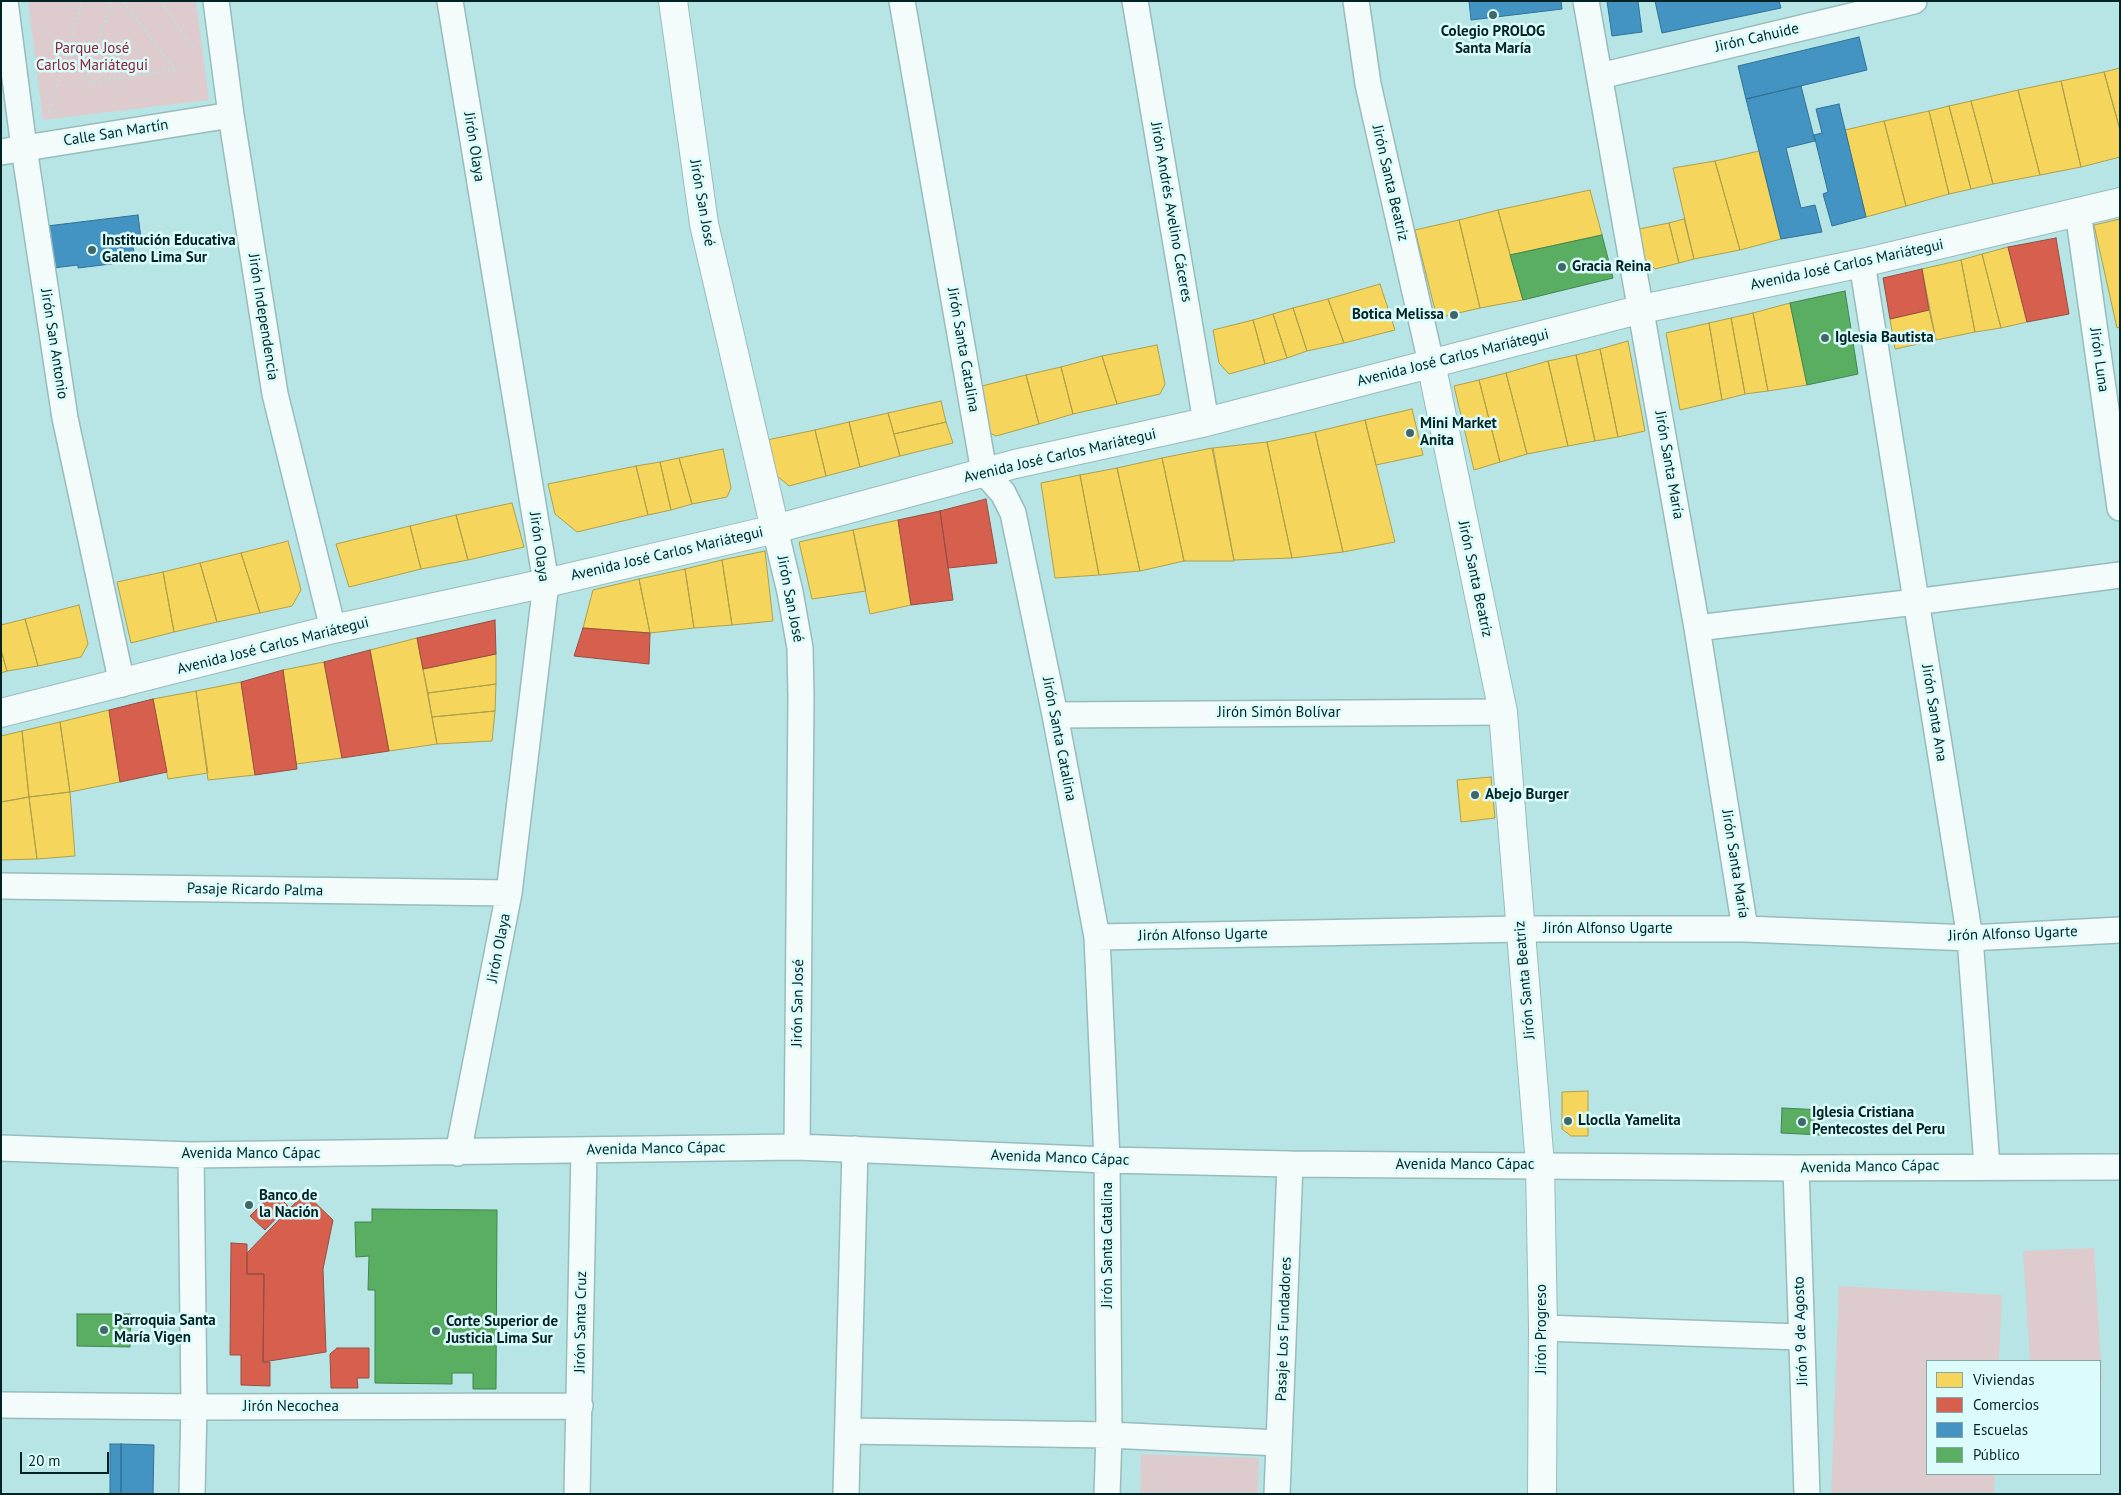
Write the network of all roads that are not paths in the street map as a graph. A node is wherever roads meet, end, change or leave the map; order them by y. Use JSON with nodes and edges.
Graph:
{"nodes":[{"id":1,"x":5,"y":1,"type":"edge"},
{"id":2,"x":216,"y":1,"type":"edge"},
{"id":3,"x":450,"y":1,"type":"edge"},
{"id":4,"x":672,"y":1,"type":"edge"},
{"id":5,"x":902,"y":1,"type":"edge"},
{"id":6,"x":1135,"y":1,"type":"edge"},
{"id":7,"x":1356,"y":1,"type":"edge"},
{"id":8,"x":1586,"y":1,"type":"edge"},
{"id":9,"x":1914,"y":1,"type":"edge"},
{"id":10,"x":1600,"y":76,"type":"junction"},
{"id":11,"x":231,"y":115,"type":"junction"},
{"id":12,"x":13,"y":150,"type":"edge"},
{"id":13,"x":2120,"y":202,"type":"edge"},
{"id":14,"x":2078,"y":212,"type":"junction"},
{"id":15,"x":1862,"y":263,"type":"junction"},
{"id":16,"x":1642,"y":309,"type":"junction"},
{"id":17,"x":2109,"y":360,"type":"edge"},
{"id":18,"x":1430,"y":363,"type":"junction"},
{"id":19,"x":1206,"y":422,"type":"junction"},
{"id":20,"x":984,"y":472,"type":"junction"},
{"id":21,"x":2120,"y":508,"type":"edge"},
{"id":22,"x":775,"y":529,"type":"junction"},
{"id":23,"x":2120,"y":575,"type":"edge"},
{"id":24,"x":546,"y":583,"type":"junction"},
{"id":25,"x":1916,"y":602,"type":"junction"},
{"id":26,"x":1697,"y":628,"type":"junction"},
{"id":27,"x":333,"y":629,"type":"junction"},
{"id":28,"x":122,"y":684,"type":"junction"},
{"id":29,"x":1502,"y":712,"type":"junction"},
{"id":30,"x":1,"y":713,"type":"edge"},
{"id":31,"x":1055,"y":715,"type":"junction"},
{"id":32,"x":1,"y":886,"type":"edge"},
{"id":33,"x":510,"y":893,"type":"junction"},
{"id":34,"x":1521,"y":929,"type":"junction"},
{"id":35,"x":1745,"y":929,"type":"junction"},
{"id":36,"x":2120,"y":930,"type":"edge"},
{"id":37,"x":1097,"y":937,"type":"junction"},
{"id":38,"x":1970,"y":938,"type":"junction"},
{"id":39,"x":797,"y":1147,"type":"junction"},
{"id":40,"x":1,"y":1148,"type":"edge"},
{"id":41,"x":855,"y":1149,"type":"junction"},
{"id":42,"x":584,"y":1150,"type":"junction"},
{"id":43,"x":458,"y":1153,"type":"junction"},
{"id":44,"x":191,"y":1155,"type":"junction"},
{"id":45,"x":1107,"y":1160,"type":"junction"},
{"id":46,"x":1290,"y":1164,"type":"junction"},
{"id":47,"x":1540,"y":1165,"type":"junction"},
{"id":48,"x":1987,"y":1166,"type":"junction"},
{"id":49,"x":2120,"y":1167,"type":"edge"},
{"id":50,"x":1796,"y":1168,"type":"junction"},
{"id":51,"x":1543,"y":1328,"type":"junction"},
{"id":52,"x":1801,"y":1337,"type":"junction"},
{"id":53,"x":1,"y":1405,"type":"edge"},
{"id":54,"x":580,"y":1406,"type":"junction"},
{"id":55,"x":194,"y":1407,"type":"junction"},
{"id":56,"x":848,"y":1431,"type":"junction"},
{"id":57,"x":1109,"y":1435,"type":"junction"},
{"id":58,"x":1279,"y":1443,"type":"junction"},
{"id":59,"x":192,"y":1494,"type":"edge"},
{"id":60,"x":577,"y":1494,"type":"edge"},
{"id":61,"x":846,"y":1494,"type":"edge"},
{"id":62,"x":1107,"y":1494,"type":"edge"},
{"id":63,"x":1277,"y":1494,"type":"edge"},
{"id":64,"x":1542,"y":1494,"type":"edge"},
{"id":65,"x":1807,"y":1494,"type":"edge"}],
"edges":[{"from":1,"to":12,"type":"street","name":"Jirón San Antonio"},
{"from":2,"to":11,"type":"street","name":"Jirón Independencia"},
{"from":3,"to":24,"type":"street","name":"Jirón Olaya"},
{"from":4,"to":22,"type":"main road","name":"Jirón San José"},
{"from":5,"to":20,"type":"street","name":"Jirón Santa Catalina"},
{"from":6,"to":19,"type":"street","name":"Jirón Andrés Avelino Cáceres"},
{"from":7,"to":18,"type":"street","name":"Jirón Santa Beatriz"},
{"from":8,"to":10,"type":"street","name":"Jirón Santa María"},
{"from":9,"to":10,"type":"street","name":"Jirón Cahuide"},
{"from":10,"to":16,"type":"street","name":"Jirón Santa María"},
{"from":11,"to":12,"type":"street","name":"Calle San Martín"},
{"from":11,"to":27,"type":"street","name":"Jirón Independencia"},
{"from":12,"to":28,"type":"street","name":"Jirón San Antonio"},
{"from":13,"to":14,"type":"main road","name":"Avenida José Carlos Mariátegui"},
{"from":14,"to":15,"type":"main road","name":"Avenida José Carlos Mariátegui"},
{"from":14,"to":17,"type":"street","name":"Jirón Luna"},
{"from":15,"to":16,"type":"main road","name":"Avenida José Carlos Mariátegui"},
{"from":15,"to":25,"type":"street","name":"Jirón Santa Ana"},
{"from":16,"to":18,"type":"main road","name":"Avenida José Carlos Mariátegui"},
{"from":16,"to":26,"type":"street","name":"Jirón Santa María"},
{"from":17,"to":21,"type":"street","name":"Jirón Luna"},
{"from":18,"to":19,"type":"main road","name":"Avenida José Carlos Mariátegui"},
{"from":18,"to":29,"type":"main road","name":"Jirón Santa Beatriz"},
{"from":19,"to":20,"type":"main road","name":"Avenida José Carlos Mariátegui"},
{"from":20,"to":22,"type":"main road","name":"Avenida José Carlos Mariátegui"},
{"from":20,"to":31,"type":"street","name":"Jirón Santa Catalina"},
{"from":22,"to":24,"type":"main road","name":"Avenida José Carlos Mariátegui"},
{"from":22,"to":39,"type":"street","name":"Jirón San José"},
{"from":23,"to":25,"type":"street"},
{"from":24,"to":27,"type":"main road","name":"Avenida José Carlos Mariátegui"},
{"from":24,"to":33,"type":"street","name":"Jirón Olaya"},
{"from":25,"to":26,"type":"street"},
{"from":25,"to":38,"type":"street","name":"Jirón Santa Ana"},
{"from":26,"to":35,"type":"street","name":"Jirón Santa María"},
{"from":27,"to":28,"type":"main road","name":"Avenida José Carlos Mariátegui"},
{"from":28,"to":30,"type":"main road","name":"Avenida José Carlos Mariátegui"},
{"from":29,"to":31,"type":"street","name":"Jirón Simón Bolívar"},
{"from":29,"to":34,"type":"main road","name":"Jirón Santa Beatriz"},
{"from":31,"to":37,"type":"street","name":"Jirón Santa Catalina"},
{"from":32,"to":33,"type":"street","name":"Pasaje Ricardo Palma"},
{"from":33,"to":43,"type":"street","name":"Jirón Olaya"},
{"from":34,"to":35,"type":"street","name":"Jirón Alfonso Ugarte"},
{"from":34,"to":37,"type":"street","name":"Jirón Alfonso Ugarte"},
{"from":34,"to":47,"type":"main road","name":"Jirón Santa Beatriz"},
{"from":35,"to":38,"type":"street","name":"Jirón Alfonso Ugarte"},
{"from":36,"to":38,"type":"street","name":"Jirón Alfonso Ugarte"},
{"from":37,"to":45,"type":"street","name":"Jirón Santa Catalina"},
{"from":38,"to":48,"type":"street","name":"Jirón Santa Ana"},
{"from":39,"to":41,"type":"street","name":"Avenida Manco Cápac"},
{"from":39,"to":42,"type":"street","name":"Avenida Manco Cápac"},
{"from":40,"to":44,"type":"street","name":"Avenida Manco Cápac"},
{"from":41,"to":45,"type":"street","name":"Avenida Manco Cápac"},
{"from":41,"to":56,"type":"street"},
{"from":42,"to":43,"type":"street","name":"Avenida Manco Cápac"},
{"from":42,"to":54,"type":"street","name":"Jirón Santa Cruz"},
{"from":43,"to":44,"type":"street","name":"Avenida Manco Cápac"},
{"from":44,"to":55,"type":"street"},
{"from":45,"to":46,"type":"street","name":"Avenida Manco Cápac"},
{"from":45,"to":57,"type":"street","name":"Jirón Santa Catalina"},
{"from":46,"to":47,"type":"street","name":"Avenida Manco Cápac"},
{"from":46,"to":58,"type":"street","name":"Pasaje Los Fundadores"},
{"from":47,"to":50,"type":"street","name":"Avenida Manco Cápac"},
{"from":47,"to":51,"type":"main road","name":"Jirón Progreso"},
{"from":48,"to":49,"type":"street","name":"Avenida Manco Cápac"},
{"from":48,"to":50,"type":"street","name":"Avenida Manco Cápac"},
{"from":50,"to":52,"type":"street","name":"Jirón 9 de Agosto"},
{"from":51,"to":52,"type":"street"},
{"from":51,"to":64,"type":"main road","name":"Jirón Progreso"},
{"from":52,"to":65,"type":"street","name":"Jirón 9 de Agosto"},
{"from":53,"to":55,"type":"street","name":"Jirón Necochea"},
{"from":54,"to":55,"type":"street","name":"Jirón Necochea"},
{"from":54,"to":60,"type":"street","name":"Jirón Santa Cruz"},
{"from":55,"to":59,"type":"street"},
{"from":56,"to":57,"type":"street"},
{"from":56,"to":61,"type":"street"},
{"from":57,"to":58,"type":"street"},
{"from":57,"to":62,"type":"street","name":"Jirón Santa Catalina"},
{"from":58,"to":63,"type":"street","name":"Pasaje Los Fundadores"}]}
